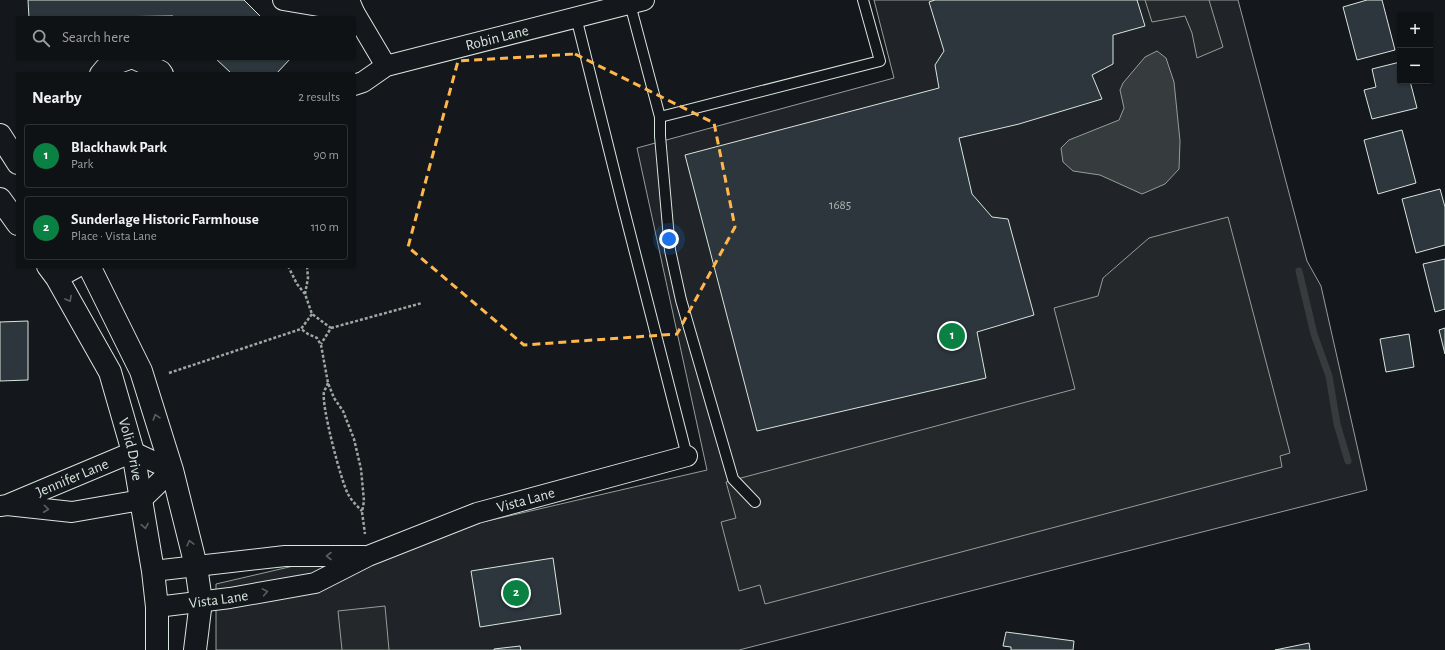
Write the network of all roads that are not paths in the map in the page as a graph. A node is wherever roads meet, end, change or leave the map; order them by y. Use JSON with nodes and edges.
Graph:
{"nodes":[{"id":1,"x":284,"y":0,"type":"edge"},
{"id":2,"x":863,"y":0,"type":"edge"},
{"id":3,"x":637,"y":2,"type":"edge"},
{"id":4,"x":352,"y":6,"type":"edge"},
{"id":5,"x":576,"y":17,"type":"junction"},
{"id":6,"x":127,"y":60,"type":"edge"},
{"id":7,"x":136,"y":60,"type":"edge"},
{"id":8,"x":386,"y":66,"type":"junction"},
{"id":9,"x":102,"y":72,"type":"edge"},
{"id":10,"x":162,"y":72,"type":"edge"},
{"id":11,"x":356,"y":84,"type":"edge"},
{"id":12,"x":660,"y":117,"type":"junction"},
{"id":13,"x":0,"y":135,"type":"edge"},
{"id":14,"x":16,"y":160,"type":"edge"},
{"id":15,"x":0,"y":199,"type":"edge"},
{"id":16,"x":16,"y":221,"type":"edge"},
{"id":17,"x":70,"y":268,"type":"edge"},
{"id":18,"x":90,"y":268,"type":"edge"},
{"id":19,"x":52,"y":272,"type":"edge"},
{"id":20,"x":133,"y":452,"type":"junction"},
{"id":21,"x":687,"y":456,"type":"joint"},
{"id":22,"x":172,"y":470,"type":"junction"},
{"id":23,"x":140,"y":500,"type":"junction"},
{"id":24,"x":755,"y":502,"type":"dead end"},
{"id":25,"x":4,"y":505,"type":"edge"},
{"id":26,"x":368,"y":556,"type":"junction"},
{"id":27,"x":196,"y":566,"type":"junction"},
{"id":28,"x":153,"y":571,"type":"junction"},
{"id":29,"x":202,"y":602,"type":"junction"},
{"id":30,"x":157,"y":607,"type":"junction"},
{"id":31,"x":157,"y":650,"type":"edge"},
{"id":32,"x":195,"y":650,"type":"edge"}],
"edges":[{"from":1,"to":4,"type":"street"},
{"from":2,"to":12,"type":"lane"},
{"from":3,"to":5,"type":"street","name":"Robin Lane"},
{"from":3,"to":12,"type":"lane"},
{"from":4,"to":8,"type":"street"},
{"from":5,"to":8,"type":"street","name":"Robin Lane"},
{"from":5,"to":21,"type":"lane"},
{"from":6,"to":9,"type":"street"},
{"from":7,"to":10,"type":"street"},
{"from":8,"to":11,"type":"street","name":"Robin Lane"},
{"from":12,"to":24,"type":"lane"},
{"from":13,"to":14,"type":"street"},
{"from":15,"to":16,"type":"street"},
{"from":17,"to":19,"type":"street"},
{"from":22,"to":18,"type":"street","one_way":true},
{"from":19,"to":20,"type":"street","name":"Volid Drive","one_way":true},
{"from":20,"to":22,"type":"street"},
{"from":20,"to":23,"type":"street","name":"Volid Drive"},
{"from":20,"to":25,"type":"street","name":"Jennifer Lane"},
{"from":21,"to":26,"type":"street","name":"Vista Lane"},
{"from":22,"to":23,"type":"street"},
{"from":27,"to":22,"type":"street","one_way":true},
{"from":25,"to":23,"type":"street","name":"Jennifer Lane","one_way":true},
{"from":23,"to":28,"type":"street","name":"Volid Drive","one_way":true},
{"from":26,"to":27,"type":"street","name":"Vista Lane","one_way":true},
{"from":29,"to":26,"type":"street","name":"Vista Lane","one_way":true},
{"from":27,"to":28,"type":"street","name":"Vista Lane"},
{"from":27,"to":29,"type":"street"},
{"from":28,"to":30,"type":"street","name":"Volid Drive"},
{"from":29,"to":30,"type":"street","name":"Vista Lane"},
{"from":29,"to":32,"type":"street"},
{"from":30,"to":31,"type":"street","name":"Volid Drive"}]}
